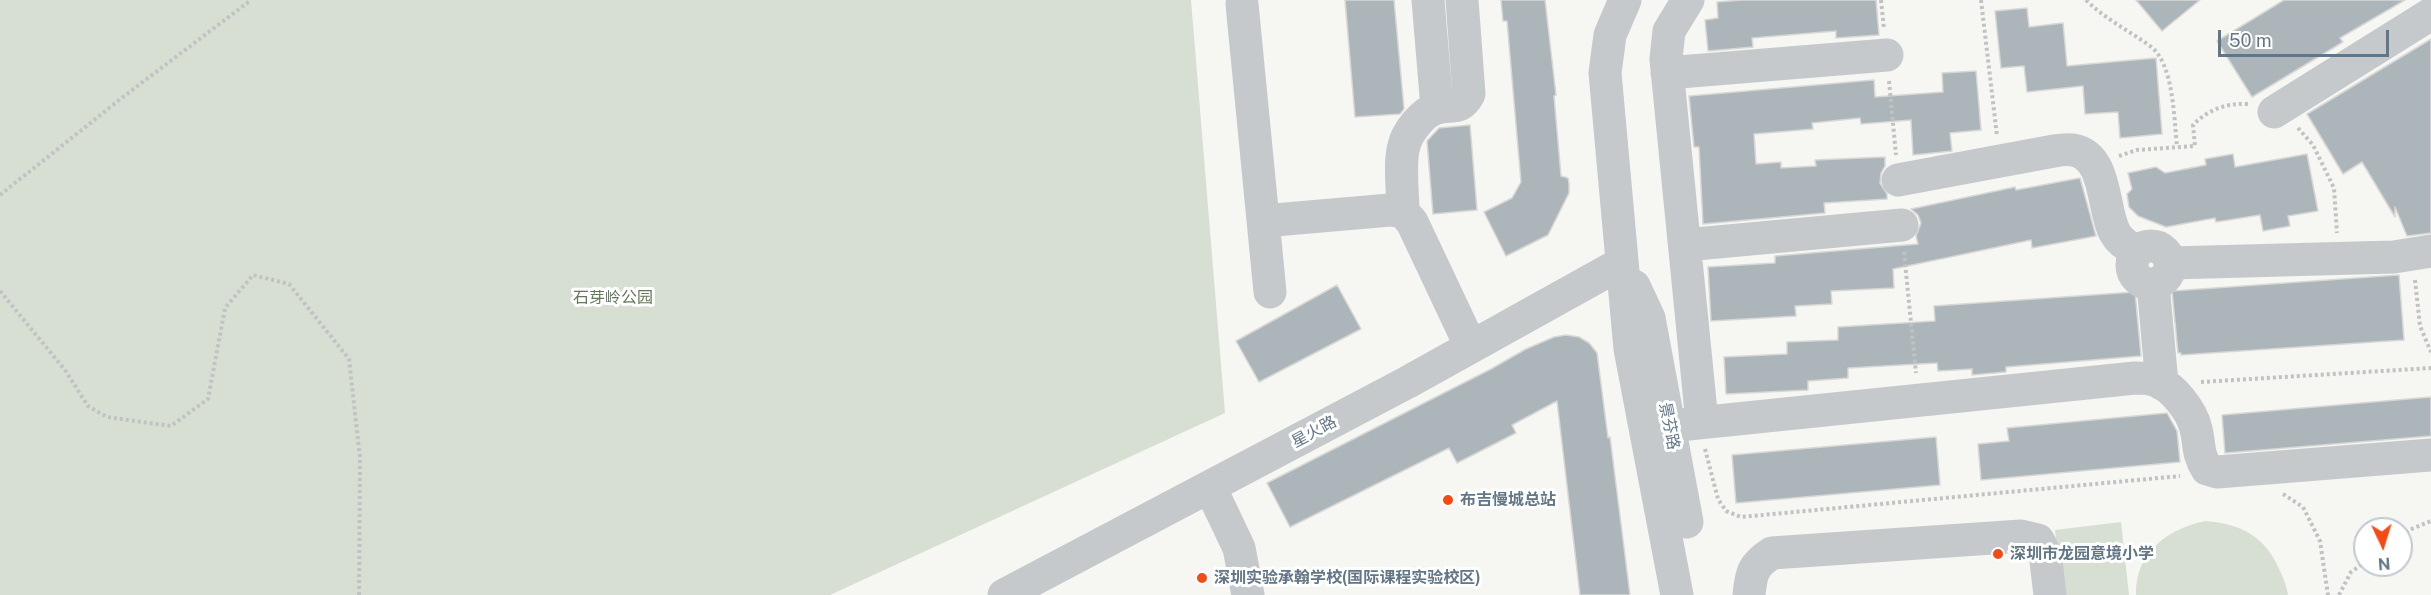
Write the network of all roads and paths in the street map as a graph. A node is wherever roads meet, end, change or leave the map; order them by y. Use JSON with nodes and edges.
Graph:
{"nodes":[{"id":1,"x":251,"y":0,"type":"edge"},
{"id":2,"x":1428,"y":0,"type":"edge"},
{"id":3,"x":1462,"y":0,"type":"edge"},
{"id":4,"x":1624,"y":0,"type":"edge"},
{"id":5,"x":1688,"y":0,"type":"edge"},
{"id":6,"x":1981,"y":0,"type":"edge"},
{"id":7,"x":2086,"y":0,"type":"edge"},
{"id":8,"x":1242,"y":4,"type":"dead end"},
{"id":9,"x":2431,"y":14,"type":"edge"},
{"id":10,"x":1887,"y":55,"type":"dead end"},
{"id":11,"x":1667,"y":73,"type":"junction"},
{"id":12,"x":1437,"y":108,"type":"junction"},
{"id":13,"x":2274,"y":112,"type":"junction"},
{"id":14,"x":2177,"y":147,"type":"junction"},
{"id":15,"x":2000,"y":160,"type":"junction"},
{"id":16,"x":2093,"y":164,"type":"junction"},
{"id":17,"x":1898,"y":180,"type":"dead end"},
{"id":18,"x":0,"y":195,"type":"edge"},
{"id":19,"x":1403,"y":212,"type":"junction"},
{"id":20,"x":1263,"y":221,"type":"junction"},
{"id":21,"x":1902,"y":225,"type":"dead end"},
{"id":22,"x":1685,"y":245,"type":"junction"},
{"id":23,"x":2422,"y":253,"type":"edge"},
{"id":24,"x":2339,"y":258,"type":"junction"},
{"id":25,"x":1622,"y":263,"type":"junction"},
{"id":26,"x":2161,"y":273,"type":"junction"},
{"id":27,"x":0,"y":291,"type":"edge"},
{"id":28,"x":1270,"y":292,"type":"dead end"},
{"id":29,"x":1471,"y":347,"type":"junction"},
{"id":30,"x":2431,"y":352,"type":"edge"},
{"id":31,"x":2431,"y":368,"type":"edge"},
{"id":32,"x":2162,"y":384,"type":"junction"},
{"id":33,"x":1689,"y":424,"type":"junction"},
{"id":34,"x":2431,"y":455,"type":"edge"},
{"id":35,"x":2217,"y":472,"type":"junction"},
{"id":36,"x":1210,"y":487,"type":"junction"},
{"id":37,"x":2276,"y":489,"type":"dead end"},
{"id":38,"x":2431,"y":521,"type":"edge"},
{"id":39,"x":2413,"y":528,"type":"edge"},
{"id":40,"x":2353,"y":571,"type":"edge"},
{"id":41,"x":359,"y":595,"type":"edge"},
{"id":42,"x":1004,"y":595,"type":"edge"},
{"id":43,"x":1248,"y":595,"type":"edge"},
{"id":44,"x":1677,"y":595,"type":"edge"},
{"id":45,"x":1699,"y":595,"type":"edge"},
{"id":46,"x":1749,"y":595,"type":"edge"},
{"id":47,"x":2050,"y":595,"type":"edge"},
{"id":48,"x":2328,"y":595,"type":"edge"},
{"id":49,"x":2339,"y":595,"type":"edge"}],
"edges":[{"from":1,"to":18,"type":"path"},
{"from":2,"to":12,"type":"street"},
{"from":3,"to":12,"type":"street"},
{"from":4,"to":25,"type":"street","name":"景芬路"},
{"from":5,"to":11,"type":"street"},
{"from":6,"to":15,"type":"path"},
{"from":7,"to":14,"type":"path"},
{"from":8,"to":20,"type":"street"},
{"from":9,"to":13,"type":"street"},
{"from":10,"to":11,"type":"street"},
{"from":11,"to":22,"type":"street"},
{"from":12,"to":19,"type":"street"},
{"from":13,"to":14,"type":"path"},
{"from":13,"to":24,"type":"path"},
{"from":14,"to":16,"type":"path"},
{"from":15,"to":16,"type":"street"},
{"from":15,"to":17,"type":"street"},
{"from":16,"to":26,"type":"street"},
{"from":19,"to":20,"type":"street"},
{"from":19,"to":29,"type":"street"},
{"from":20,"to":28,"type":"street"},
{"from":21,"to":22,"type":"street"},
{"from":22,"to":33,"type":"street"},
{"from":23,"to":24,"type":"street"},
{"from":23,"to":30,"type":"path"},
{"from":24,"to":26,"type":"street"},
{"from":25,"to":29,"type":"street","name":"星火路"},
{"from":25,"to":33,"type":"street","name":"景芬路"},
{"from":25,"to":44,"type":"street","name":"景芬路"},
{"from":26,"to":32,"type":"street"},
{"from":27,"to":41,"type":"path"},
{"from":29,"to":36,"type":"street","name":"星火路"},
{"from":31,"to":32,"type":"path"},
{"from":32,"to":33,"type":"street"},
{"from":32,"to":35,"type":"street"},
{"from":33,"to":35,"type":"path"},
{"from":33,"to":45,"type":"street","name":"景芬路"},
{"from":34,"to":35,"type":"street"},
{"from":36,"to":42,"type":"street","name":"星火路"},
{"from":36,"to":43,"type":"street"},
{"from":37,"to":48,"type":"path"},
{"from":38,"to":39,"type":"path"},
{"from":40,"to":49,"type":"path"},
{"from":46,"to":47,"type":"street"}]}
